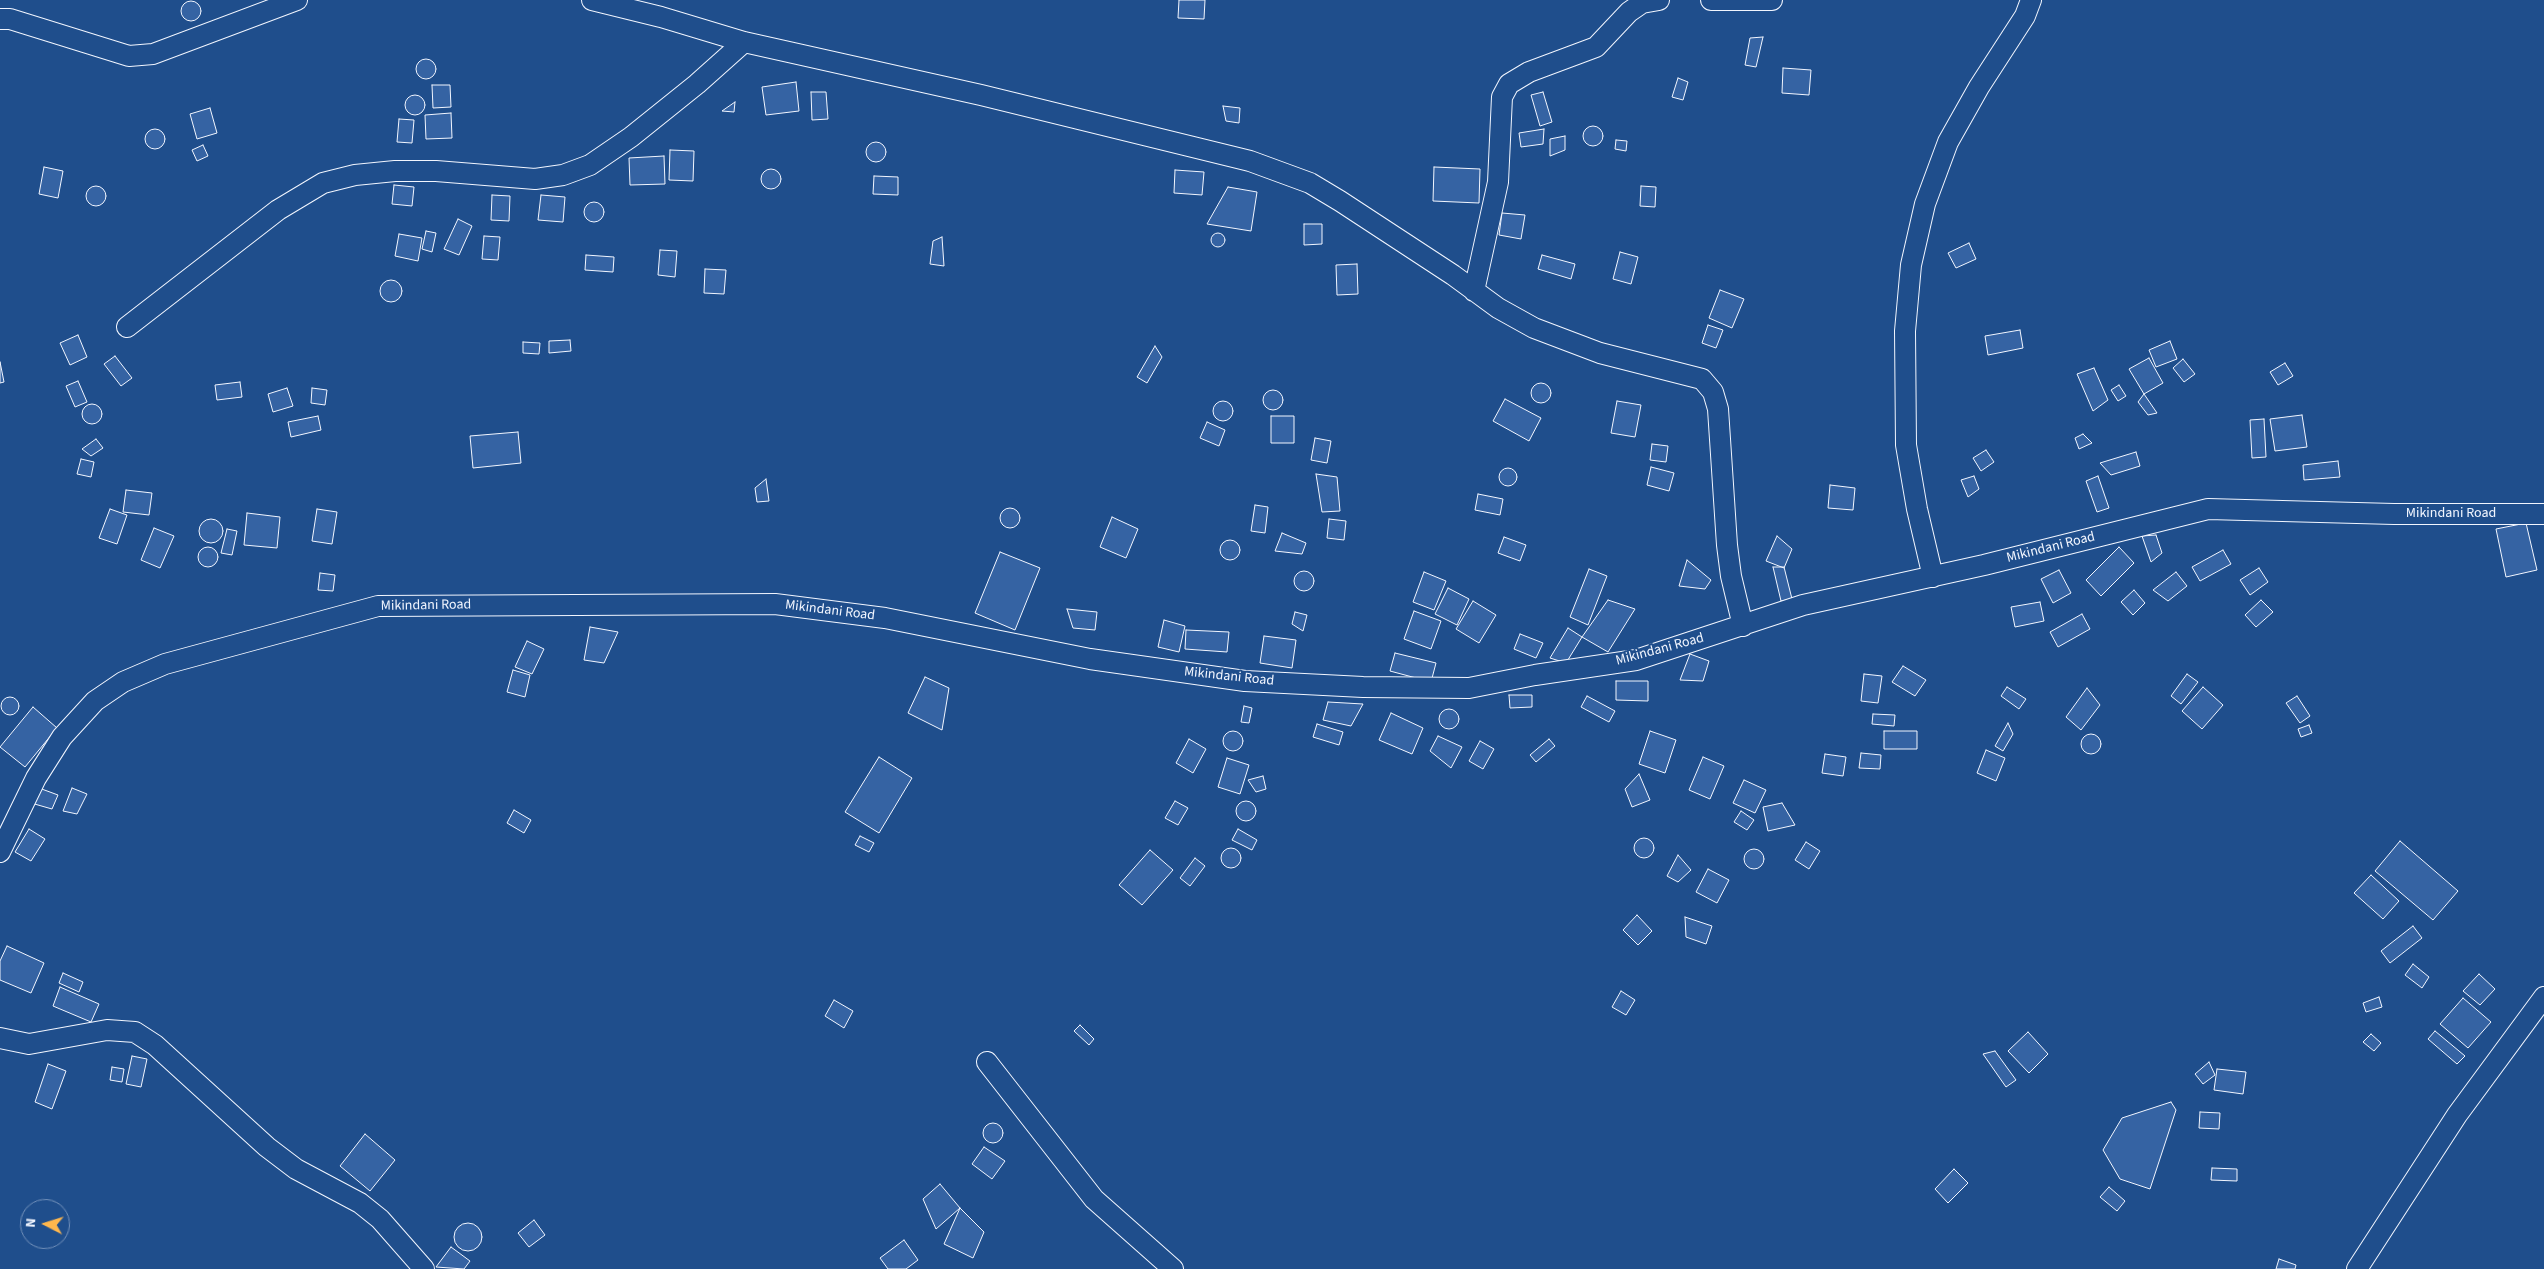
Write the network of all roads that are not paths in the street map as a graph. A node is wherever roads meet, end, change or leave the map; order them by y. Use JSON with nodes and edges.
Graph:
{"nodes":[{"id":1,"x":297,"y":0,"type":"edge"},
{"id":2,"x":592,"y":0,"type":"edge"},
{"id":3,"x":1659,"y":0,"type":"edge"},
{"id":4,"x":1710,"y":0,"type":"edge"},
{"id":5,"x":1772,"y":0,"type":"edge"},
{"id":6,"x":2031,"y":0,"type":"edge"},
{"id":7,"x":0,"y":18,"type":"edge"},
{"id":8,"x":744,"y":42,"type":"junction"},
{"id":9,"x":1474,"y":291,"type":"junction"},
{"id":10,"x":127,"y":327,"type":"dead end"},
{"id":11,"x":2544,"y":514,"type":"edge"},
{"id":12,"x":1933,"y":577,"type":"junction"},
{"id":13,"x":1743,"y":626,"type":"junction"},
{"id":14,"x":0,"y":852,"type":"edge"},
{"id":15,"x":2544,"y":997,"type":"edge"},
{"id":16,"x":0,"y":1038,"type":"edge"},
{"id":17,"x":987,"y":1062,"type":"dead end"},
{"id":18,"x":424,"y":1269,"type":"edge"},
{"id":19,"x":1173,"y":1269,"type":"edge"},
{"id":20,"x":2357,"y":1269,"type":"edge"}],
"edges":[{"from":1,"to":7,"type":"street"},
{"from":2,"to":8,"type":"street"},
{"from":3,"to":9,"type":"street"},
{"from":4,"to":5,"type":"street"},
{"from":6,"to":12,"type":"street"},
{"from":8,"to":9,"type":"street"},
{"from":8,"to":10,"type":"street"},
{"from":9,"to":13,"type":"street"},
{"from":11,"to":12,"type":"street","name":"Mikindani Road"},
{"from":12,"to":13,"type":"street","name":"Mikindani Road"},
{"from":13,"to":14,"type":"street","name":"Mikindani Road"},
{"from":15,"to":20,"type":"street"},
{"from":16,"to":18,"type":"street"},
{"from":17,"to":19,"type":"street"}]}
